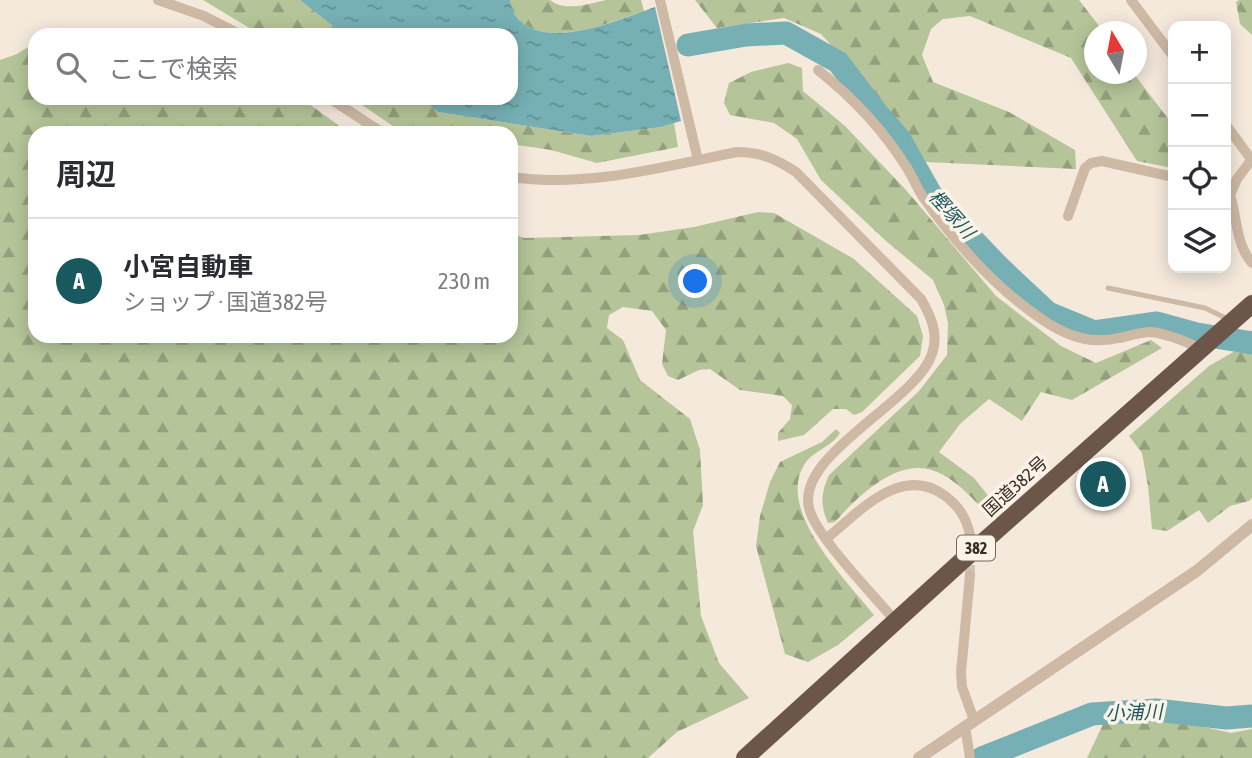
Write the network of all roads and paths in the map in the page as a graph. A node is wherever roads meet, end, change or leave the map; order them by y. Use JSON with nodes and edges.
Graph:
{"nodes":[{"id":1,"x":158,"y":0,"type":"edge"},
{"id":2,"x":660,"y":0,"type":"edge"},
{"id":3,"x":1131,"y":0,"type":"edge"},
{"id":4,"x":227,"y":28,"type":"edge"},
{"id":5,"x":1168,"y":49,"type":"edge"},
{"id":6,"x":818,"y":71,"type":"dead end"},
{"id":7,"x":340,"y":105,"type":"edge"},
{"id":8,"x":372,"y":126,"type":"edge"},
{"id":9,"x":1231,"y":132,"type":"edge"},
{"id":10,"x":1252,"y":159,"type":"edge"},
{"id":11,"x":698,"y":160,"type":"junction"},
{"id":12,"x":1168,"y":176,"type":"edge"},
{"id":13,"x":518,"y":178,"type":"edge"},
{"id":14,"x":1231,"y":188,"type":"edge"},
{"id":15,"x":1231,"y":205,"type":"edge"},
{"id":16,"x":1068,"y":216,"type":"dead end"},
{"id":17,"x":1252,"y":263,"type":"edge"},
{"id":18,"x":1108,"y":288,"type":"dead end"},
{"id":19,"x":1252,"y":304,"type":"edge"},
{"id":20,"x":1230,"y":324,"type":"junction"},
{"id":21,"x":1205,"y":346,"type":"junction"},
{"id":22,"x":1252,"y":525,"type":"edge"},
{"id":23,"x":970,"y":535,"type":"tunnel mouth"},
{"id":24,"x":826,"y":539,"type":"junction"},
{"id":25,"x":970,"y":575,"type":"tunnel mouth"},
{"id":26,"x":896,"y":622,"type":"junction"},
{"id":27,"x":970,"y":723,"type":"junction"},
{"id":28,"x":970,"y":755,"type":"edge"},
{"id":29,"x":745,"y":758,"type":"edge"},
{"id":30,"x":919,"y":758,"type":"edge"}],
"edges":[{"from":1,"to":4,"type":"street"},
{"from":2,"to":11,"type":"street"},
{"from":3,"to":5,"type":"street"},
{"from":6,"to":21,"type":"street"},
{"from":7,"to":8,"type":"street"},
{"from":9,"to":10,"type":"street"},
{"from":10,"to":14,"type":"street"},
{"from":11,"to":13,"type":"street"},
{"from":11,"to":24,"type":"street"},
{"from":12,"to":16,"type":"street"},
{"from":15,"to":17,"type":"street"},
{"from":18,"to":20,"type":"lane"},
{"from":19,"to":20,"type":"highway","name":"国道382号","number":"382"},
{"from":20,"to":21,"type":"highway","name":"国道382号","number":"382"},
{"from":21,"to":26,"type":"highway","name":"国道382号","number":"382"},
{"from":22,"to":27,"type":"street"},
{"from":23,"to":24,"type":"street"},
{"from":24,"to":26,"type":"street"},
{"from":25,"to":27,"type":"street"},
{"from":26,"to":29,"type":"highway","name":"国道382号","number":"382"},
{"from":27,"to":28,"type":"street"},
{"from":27,"to":30,"type":"street"}]}
